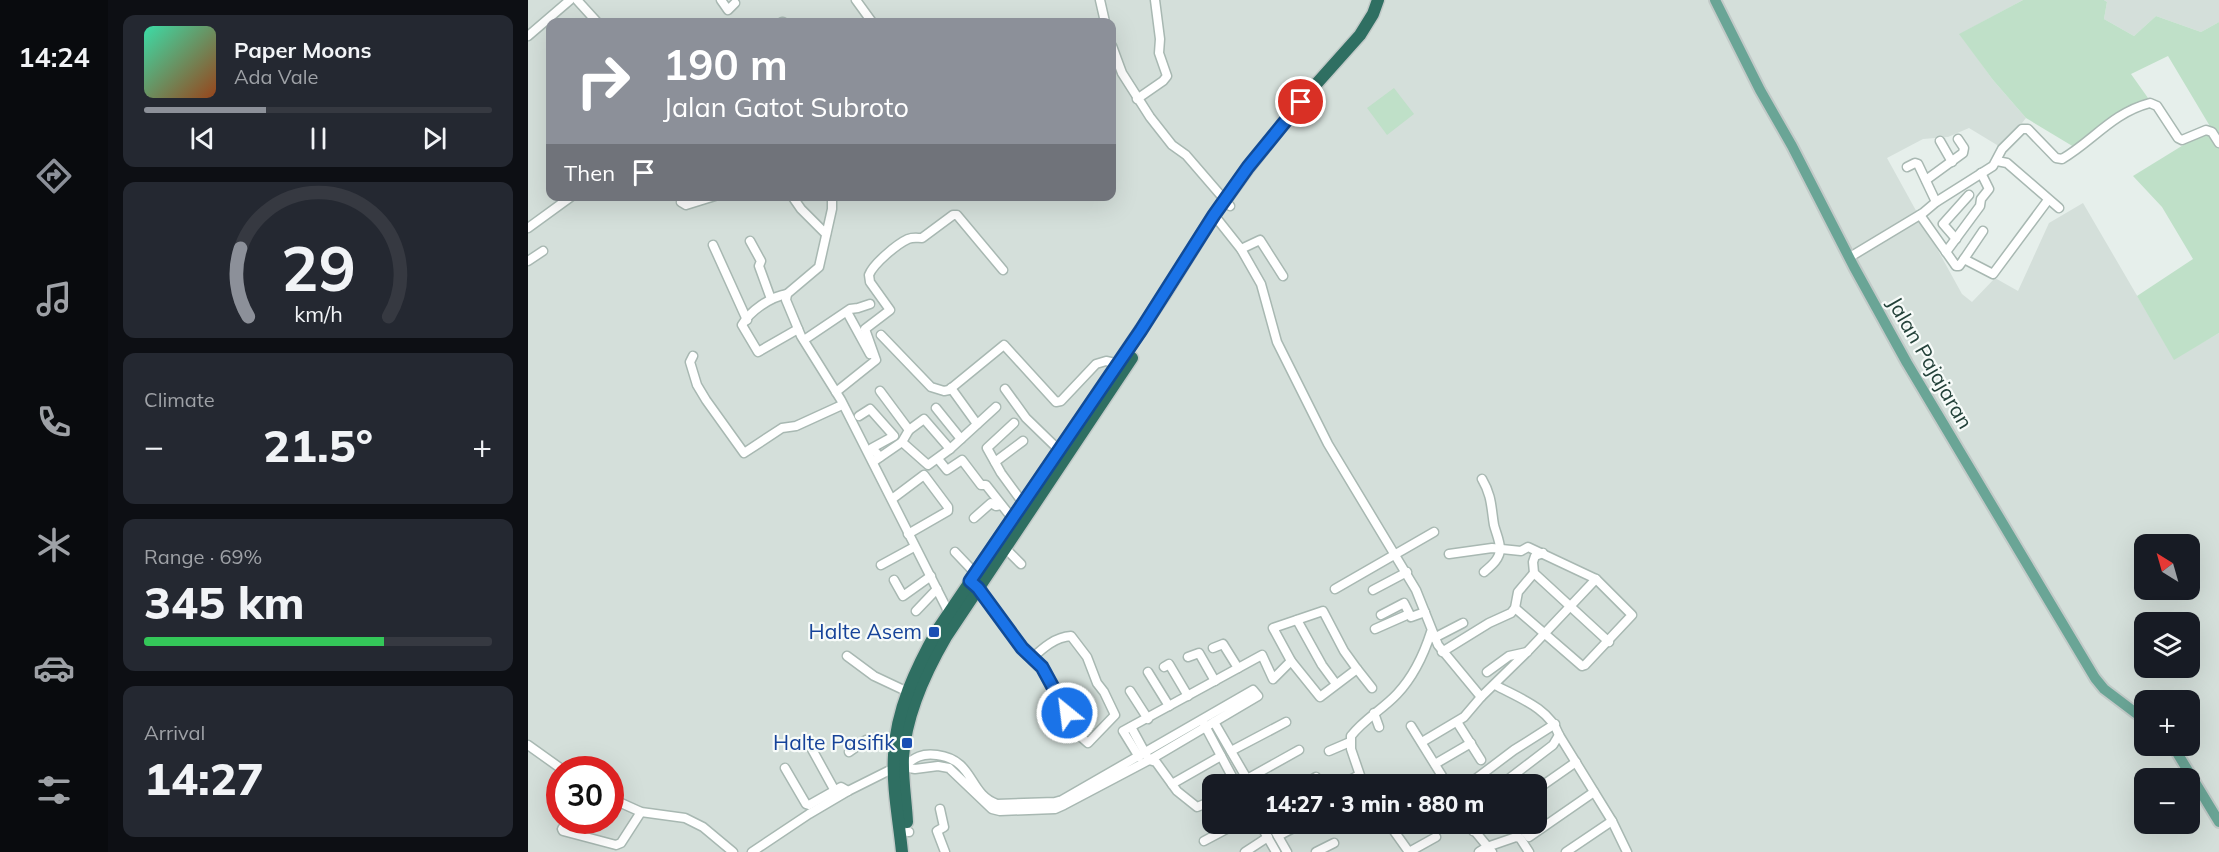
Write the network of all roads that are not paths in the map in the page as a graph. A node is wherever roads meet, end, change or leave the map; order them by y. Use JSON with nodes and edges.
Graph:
{"nodes":[{"id":1,"x":570,"y":0,"type":"edge"},
{"id":2,"x":577,"y":0,"type":"edge"},
{"id":3,"x":721,"y":0,"type":"edge"},
{"id":4,"x":856,"y":0,"type":"edge"},
{"id":5,"x":1155,"y":0,"type":"edge"},
{"id":6,"x":1378,"y":0,"type":"edge"},
{"id":7,"x":1384,"y":0,"type":"edge"},
{"id":8,"x":1715,"y":0,"type":"edge"},
{"id":9,"x":735,"y":1,"type":"edge"},
{"id":10,"x":1103,"y":1,"type":"edge"},
{"id":11,"x":549,"y":18,"type":"edge"},
{"id":12,"x":593,"y":18,"type":"edge"},
{"id":13,"x":869,"y":18,"type":"edge"},
{"id":14,"x":1105,"y":18,"type":"edge"},
{"id":15,"x":546,"y":21,"type":"edge"},
{"id":16,"x":528,"y":36,"type":"edge"},
{"id":17,"x":1116,"y":57,"type":"edge"},
{"id":18,"x":1137,"y":99,"type":"junction"},
{"id":19,"x":1959,"y":139,"type":"dead end"},
{"id":20,"x":1940,"y":141,"type":"dead end"},
{"id":21,"x":2219,"y":143,"type":"edge"},
{"id":22,"x":1997,"y":161,"type":"junction"},
{"id":23,"x":1952,"y":162,"type":"junction"},
{"id":24,"x":1907,"y":167,"type":"dead end"},
{"id":25,"x":1981,"y":173,"type":"junction"},
{"id":26,"x":1926,"y":180,"type":"junction"},
{"id":27,"x":1969,"y":195,"type":"dead end"},
{"id":28,"x":2048,"y":200,"type":"junction"},
{"id":29,"x":565,"y":201,"type":"edge"},
{"id":30,"x":699,"y":201,"type":"edge"},
{"id":31,"x":796,"y":201,"type":"edge"},
{"id":32,"x":832,"y":201,"type":"edge"},
{"id":33,"x":681,"y":202,"type":"dead end"},
{"id":34,"x":1936,"y":202,"type":"junction"},
{"id":35,"x":1227,"y":204,"type":"junction"},
{"id":36,"x":2059,"y":208,"type":"dead end"},
{"id":37,"x":1920,"y":214,"type":"junction"},
{"id":38,"x":1217,"y":218,"type":"junction"},
{"id":39,"x":528,"y":228,"type":"edge"},
{"id":40,"x":1983,"y":231,"type":"dead end"},
{"id":41,"x":826,"y":234,"type":"junction"},
{"id":42,"x":1956,"y":239,"type":"junction"},
{"id":43,"x":750,"y":241,"type":"dead end"},
{"id":44,"x":713,"y":245,"type":"dead end"},
{"id":45,"x":1241,"y":249,"type":"junction"},
{"id":46,"x":543,"y":250,"type":"dead end"},
{"id":47,"x":1946,"y":252,"type":"junction"},
{"id":48,"x":1850,"y":257,"type":"junction"},
{"id":49,"x":1964,"y":259,"type":"junction"},
{"id":50,"x":528,"y":261,"type":"edge"},
{"id":51,"x":1003,"y":270,"type":"dead end"},
{"id":52,"x":1283,"y":276,"type":"dead end"},
{"id":53,"x":787,"y":294,"type":"junction"},
{"id":54,"x":771,"y":299,"type":"junction"},
{"id":55,"x":870,"y":304,"type":"dead end"},
{"id":56,"x":847,"y":312,"type":"junction"},
{"id":57,"x":747,"y":320,"type":"junction"},
{"id":58,"x":798,"y":329,"type":"junction"},
{"id":59,"x":881,"y":335,"type":"dead end"},
{"id":60,"x":804,"y":340,"type":"junction"},
{"id":61,"x":693,"y":356,"type":"dead end"},
{"id":62,"x":1125,"y":361,"type":"junction"},
{"id":63,"x":875,"y":362,"type":"junction"},
{"id":64,"x":951,"y":388,"type":"junction"},
{"id":65,"x":1005,"y":389,"type":"dead end"},
{"id":66,"x":880,"y":391,"type":"dead end"},
{"id":67,"x":836,"y":392,"type":"junction"},
{"id":68,"x":842,"y":405,"type":"junction"},
{"id":69,"x":996,"y":406,"type":"dead end"},
{"id":70,"x":936,"y":408,"type":"dead end"},
{"id":71,"x":859,"y":416,"type":"dead end"},
{"id":72,"x":1014,"y":423,"type":"dead end"},
{"id":73,"x":977,"y":424,"type":"junction"},
{"id":74,"x":907,"y":428,"type":"junction"},
{"id":75,"x":894,"y":436,"type":"junction"},
{"id":76,"x":961,"y":439,"type":"junction"},
{"id":77,"x":1023,"y":441,"type":"dead end"},
{"id":78,"x":902,"y":442,"type":"junction"},
{"id":79,"x":950,"y":449,"type":"junction"},
{"id":80,"x":1059,"y":450,"type":"junction"},
{"id":81,"x":938,"y":459,"type":"junction"},
{"id":82,"x":876,"y":460,"type":"junction"},
{"id":83,"x":995,"y":462,"type":"junction"},
{"id":84,"x":1482,"y":479,"type":"dead end"},
{"id":85,"x":892,"y":499,"type":"junction"},
{"id":86,"x":1023,"y":503,"type":"junction"},
{"id":87,"x":1001,"y":504,"type":"junction"},
{"id":88,"x":975,"y":518,"type":"dead end"},
{"id":89,"x":1012,"y":518,"type":"junction"},
{"id":90,"x":1434,"y":532,"type":"dead end"},
{"id":91,"x":908,"y":534,"type":"junction"},
{"id":92,"x":914,"y":547,"type":"junction"},
{"id":93,"x":1005,"y":548,"type":"junction"},
{"id":94,"x":1500,"y":549,"type":"junction"},
{"id":95,"x":955,"y":552,"type":"dead end"},
{"id":96,"x":1542,"y":553,"type":"junction"},
{"id":97,"x":1395,"y":554,"type":"junction"},
{"id":98,"x":1449,"y":554,"type":"dead end"},
{"id":99,"x":1021,"y":564,"type":"dead end"},
{"id":100,"x":881,"y":566,"type":"dead end"},
{"id":101,"x":1407,"y":572,"type":"junction"},
{"id":102,"x":1484,"y":572,"type":"dead end"},
{"id":103,"x":1534,"y":573,"type":"junction"},
{"id":104,"x":931,"y":576,"type":"junction"},
{"id":105,"x":1596,"y":579,"type":"junction"},
{"id":106,"x":894,"y":580,"type":"dead end"},
{"id":107,"x":974,"y":581,"type":"junction"},
{"id":108,"x":937,"y":589,"type":"junction"},
{"id":109,"x":1335,"y":589,"type":"dead end"},
{"id":110,"x":1373,"y":590,"type":"dead end"},
{"id":111,"x":1570,"y":606,"type":"junction"},
{"id":112,"x":1515,"y":608,"type":"junction"},
{"id":113,"x":916,"y":611,"type":"dead end"},
{"id":114,"x":1425,"y":612,"type":"junction"},
{"id":115,"x":1409,"y":614,"type":"junction"},
{"id":116,"x":1381,"y":615,"type":"dead end"},
{"id":117,"x":952,"y":618,"type":"junction"},
{"id":118,"x":1297,"y":620,"type":"junction"},
{"id":119,"x":1463,"y":623,"type":"dead end"},
{"id":120,"x":1375,"y":629,"type":"dead end"},
{"id":121,"x":1544,"y":632,"type":"junction"},
{"id":122,"x":1433,"y":635,"type":"junction"},
{"id":123,"x":1609,"y":642,"type":"junction"},
{"id":124,"x":1214,"y":648,"type":"dead end"},
{"id":125,"x":1442,"y":652,"type":"junction"},
{"id":126,"x":1527,"y":652,"type":"junction"},
{"id":127,"x":847,"y":656,"type":"dead end"},
{"id":128,"x":1188,"y":657,"type":"dead end"},
{"id":129,"x":1032,"y":658,"type":"junction"},
{"id":130,"x":1291,"y":661,"type":"junction"},
{"id":131,"x":1164,"y":667,"type":"dead end"},
{"id":132,"x":1238,"y":668,"type":"junction"},
{"id":133,"x":1357,"y":669,"type":"junction"},
{"id":134,"x":1148,"y":672,"type":"dead end"},
{"id":135,"x":1487,"y":672,"type":"dead end"},
{"id":136,"x":1215,"y":681,"type":"junction"},
{"id":137,"x":1336,"y":684,"type":"junction"},
{"id":138,"x":1495,"y":685,"type":"junction"},
{"id":139,"x":1372,"y":688,"type":"dead end"},
{"id":140,"x":1130,"y":691,"type":"dead end"},
{"id":141,"x":908,"y":692,"type":"junction"},
{"id":142,"x":1188,"y":696,"type":"junction"},
{"id":143,"x":1481,"y":697,"type":"junction"},
{"id":144,"x":1169,"y":706,"type":"junction"},
{"id":145,"x":2134,"y":712,"type":"edge"},
{"id":146,"x":1374,"y":713,"type":"junction"},
{"id":147,"x":1148,"y":719,"type":"junction"},
{"id":148,"x":1286,"y":722,"type":"dead end"},
{"id":149,"x":1457,"y":722,"type":"junction"},
{"id":150,"x":1207,"y":723,"type":"junction"},
{"id":151,"x":1555,"y":724,"type":"junction"},
{"id":152,"x":1411,"y":726,"type":"dead end"},
{"id":153,"x":1379,"y":727,"type":"dead end"},
{"id":154,"x":1559,"y":735,"type":"junction"},
{"id":155,"x":808,"y":742,"type":"dead end"},
{"id":156,"x":1350,"y":742,"type":"junction"},
{"id":157,"x":1422,"y":742,"type":"junction"},
{"id":158,"x":895,"y":743,"type":"junction"},
{"id":159,"x":1471,"y":743,"type":"junction"},
{"id":160,"x":528,"y":745,"type":"edge"},
{"id":161,"x":1299,"y":750,"type":"dead end"},
{"id":162,"x":1231,"y":751,"type":"junction"},
{"id":163,"x":1329,"y":751,"type":"dead end"},
{"id":164,"x":849,"y":752,"type":"dead end"},
{"id":165,"x":925,"y":754,"type":"junction"},
{"id":166,"x":1150,"y":756,"type":"junction"},
{"id":167,"x":1221,"y":756,"type":"junction"},
{"id":168,"x":2179,"y":756,"type":"edge"},
{"id":169,"x":546,"y":758,"type":"edge"},
{"id":170,"x":1481,"y":760,"type":"dead end"},
{"id":171,"x":1576,"y":762,"type":"junction"},
{"id":172,"x":1435,"y":764,"type":"junction"},
{"id":173,"x":925,"y":767,"type":"junction"},
{"id":174,"x":785,"y":768,"type":"dead end"},
{"id":175,"x":899,"y":768,"type":"junction"},
{"id":176,"x":1231,"y":774,"type":"edge"},
{"id":177,"x":1244,"y":774,"type":"edge"},
{"id":178,"x":1261,"y":774,"type":"edge"},
{"id":179,"x":1359,"y":774,"type":"edge"},
{"id":180,"x":1441,"y":774,"type":"edge"},
{"id":181,"x":1482,"y":774,"type":"edge"},
{"id":182,"x":1515,"y":774,"type":"edge"},
{"id":183,"x":1547,"y":782,"type":"edge"},
{"id":184,"x":1172,"y":784,"type":"junction"},
{"id":185,"x":835,"y":790,"type":"junction"},
{"id":186,"x":848,"y":791,"type":"junction"},
{"id":187,"x":1594,"y":792,"type":"junction"},
{"id":188,"x":624,"y":804,"type":"edge"},
{"id":189,"x":1055,"y":805,"type":"junction"},
{"id":190,"x":1202,"y":805,"type":"edge"},
{"id":191,"x":940,"y":809,"type":"dead end"},
{"id":192,"x":641,"y":812,"type":"junction"},
{"id":193,"x":1612,"y":821,"type":"junction"},
{"id":194,"x":2219,"y":822,"type":"edge"},
{"id":195,"x":1547,"y":825,"type":"edge"},
{"id":196,"x":574,"y":834,"type":"edge"},
{"id":197,"x":1217,"y":834,"type":"edge"},
{"id":198,"x":1266,"y":834,"type":"edge"},
{"id":199,"x":1282,"y":834,"type":"edge"},
{"id":200,"x":1396,"y":834,"type":"edge"},
{"id":201,"x":1475,"y":834,"type":"edge"},
{"id":202,"x":1278,"y":836,"type":"joint"},
{"id":203,"x":1268,"y":837,"type":"junction"},
{"id":204,"x":1436,"y":837,"type":"dead end"},
{"id":205,"x":1204,"y":841,"type":"dead end"},
{"id":206,"x":1334,"y":843,"type":"dead end"},
{"id":207,"x":1484,"y":850,"type":"edge"},
{"id":208,"x":904,"y":851,"type":"edge"},
{"id":209,"x":1248,"y":851,"type":"edge"},
{"id":210,"x":733,"y":852,"type":"edge"},
{"id":211,"x":752,"y":852,"type":"edge"},
{"id":212,"x":945,"y":852,"type":"edge"},
{"id":213,"x":1276,"y":852,"type":"edge"},
{"id":214,"x":1287,"y":852,"type":"edge"},
{"id":215,"x":1316,"y":852,"type":"edge"},
{"id":216,"x":1409,"y":852,"type":"edge"},
{"id":217,"x":1529,"y":852,"type":"edge"},
{"id":218,"x":1567,"y":852,"type":"edge"},
{"id":219,"x":1627,"y":852,"type":"edge"}],
"edges":[{"from":1,"to":11,"type":"street"},
{"from":2,"to":12,"type":"street"},
{"from":3,"to":9,"type":"street"},
{"from":4,"to":13,"type":"street"},
{"from":5,"to":18,"type":"street"},
{"from":6,"to":35,"type":"highway"},
{"from":7,"to":35,"type":"highway"},
{"from":8,"to":48,"type":"main road","name":"Jalan Pajajaran"},
{"from":10,"to":14,"type":"street"},
{"from":15,"to":16,"type":"street"},
{"from":17,"to":18,"type":"street"},
{"from":18,"to":35,"type":"street"},
{"from":19,"to":23,"type":"street"},
{"from":20,"to":23,"type":"street"},
{"from":21,"to":22,"type":"street"},
{"from":22,"to":25,"type":"street"},
{"from":22,"to":28,"type":"street"},
{"from":23,"to":26,"type":"street"},
{"from":24,"to":26,"type":"street"},
{"from":25,"to":34,"type":"street"},
{"from":25,"to":42,"type":"street"},
{"from":26,"to":34,"type":"street"},
{"from":27,"to":42,"type":"street"},
{"from":28,"to":36,"type":"street"},
{"from":28,"to":49,"type":"street"},
{"from":29,"to":39,"type":"street"},
{"from":30,"to":33,"type":"street"},
{"from":31,"to":41,"type":"street"},
{"from":32,"to":41,"type":"street"},
{"from":34,"to":37,"type":"street"},
{"from":35,"to":38,"type":"highway"},
{"from":37,"to":47,"type":"street"},
{"from":37,"to":48,"type":"street"},
{"from":38,"to":45,"type":"street"},
{"from":38,"to":62,"type":"highway"},
{"from":40,"to":49,"type":"street"},
{"from":41,"to":53,"type":"street"},
{"from":42,"to":47,"type":"street"},
{"from":43,"to":54,"type":"street"},
{"from":44,"to":57,"type":"street"},
{"from":45,"to":52,"type":"street"},
{"from":45,"to":97,"type":"street"},
{"from":46,"to":50,"type":"street"},
{"from":47,"to":49,"type":"street"},
{"from":48,"to":145,"type":"main road","name":"Jalan Pajajaran"},
{"from":51,"to":63,"type":"street"},
{"from":53,"to":54,"type":"street"},
{"from":53,"to":58,"type":"street"},
{"from":54,"to":57,"type":"street"},
{"from":55,"to":56,"type":"street"},
{"from":56,"to":60,"type":"street"},
{"from":56,"to":63,"type":"street"},
{"from":57,"to":58,"type":"street"},
{"from":58,"to":60,"type":"street"},
{"from":59,"to":64,"type":"street"},
{"from":60,"to":67,"type":"street"},
{"from":61,"to":68,"type":"street"},
{"from":62,"to":64,"type":"street"},
{"from":62,"to":80,"type":"highway"},
{"from":62,"to":93,"type":"highway"},
{"from":63,"to":67,"type":"street"},
{"from":64,"to":73,"type":"street"},
{"from":65,"to":80,"type":"street"},
{"from":66,"to":74,"type":"street"},
{"from":67,"to":68,"type":"street"},
{"from":68,"to":82,"type":"street"},
{"from":69,"to":73,"type":"street"},
{"from":70,"to":76,"type":"street"},
{"from":71,"to":75,"type":"street"},
{"from":72,"to":83,"type":"street"},
{"from":73,"to":76,"type":"street"},
{"from":74,"to":75,"type":"street"},
{"from":74,"to":78,"type":"street"},
{"from":74,"to":79,"type":"street"},
{"from":75,"to":82,"type":"street"},
{"from":76,"to":79,"type":"street"},
{"from":77,"to":83,"type":"street"},
{"from":78,"to":81,"type":"street"},
{"from":78,"to":82,"type":"street"},
{"from":79,"to":81,"type":"street"},
{"from":80,"to":86,"type":"highway"},
{"from":81,"to":87,"type":"street"},
{"from":82,"to":85,"type":"street"},
{"from":83,"to":86,"type":"street"},
{"from":84,"to":94,"type":"street"},
{"from":85,"to":91,"type":"street"},
{"from":85,"to":91,"type":"street"},
{"from":86,"to":89,"type":"highway"},
{"from":87,"to":88,"type":"street"},
{"from":87,"to":89,"type":"street"},
{"from":89,"to":107,"type":"highway"},
{"from":90,"to":97,"type":"street"},
{"from":91,"to":92,"type":"street"},
{"from":92,"to":100,"type":"street"},
{"from":92,"to":104,"type":"street"},
{"from":93,"to":99,"type":"street"},
{"from":93,"to":107,"type":"highway"},
{"from":94,"to":96,"type":"street"},
{"from":94,"to":98,"type":"street"},
{"from":94,"to":102,"type":"street"},
{"from":95,"to":107,"type":"street"},
{"from":96,"to":103,"type":"street"},
{"from":96,"to":105,"type":"street"},
{"from":97,"to":101,"type":"street"},
{"from":97,"to":109,"type":"street"},
{"from":101,"to":110,"type":"street"},
{"from":101,"to":114,"type":"street"},
{"from":103,"to":111,"type":"street"},
{"from":103,"to":112,"type":"street"},
{"from":104,"to":106,"type":"street"},
{"from":104,"to":108,"type":"street"},
{"from":105,"to":111,"type":"street"},
{"from":105,"to":123,"type":"street"},
{"from":107,"to":117,"type":"highway"},
{"from":107,"to":129,"type":"street"},
{"from":108,"to":113,"type":"street"},
{"from":108,"to":117,"type":"street"},
{"from":111,"to":121,"type":"street"},
{"from":111,"to":123,"type":"street"},
{"from":112,"to":121,"type":"street"},
{"from":112,"to":125,"type":"street"},
{"from":114,"to":115,"type":"street"},
{"from":114,"to":122,"type":"street"},
{"from":115,"to":116,"type":"street"},
{"from":115,"to":120,"type":"street"},
{"from":117,"to":141,"type":"highway"},
{"from":117,"to":175,"type":"highway"},
{"from":118,"to":130,"type":"street"},
{"from":118,"to":133,"type":"street"},
{"from":118,"to":137,"type":"street"},
{"from":119,"to":122,"type":"street"},
{"from":121,"to":123,"type":"street"},
{"from":121,"to":126,"type":"street"},
{"from":122,"to":125,"type":"street"},
{"from":122,"to":146,"type":"street"},
{"from":124,"to":132,"type":"street"},
{"from":125,"to":143,"type":"street"},
{"from":126,"to":135,"type":"street"},
{"from":126,"to":138,"type":"street"},
{"from":127,"to":141,"type":"street"},
{"from":128,"to":136,"type":"street"},
{"from":129,"to":129,"type":"street"},
{"from":130,"to":132,"type":"street"},
{"from":130,"to":137,"type":"street"},
{"from":131,"to":142,"type":"street"},
{"from":132,"to":136,"type":"street"},
{"from":133,"to":137,"type":"street"},
{"from":133,"to":139,"type":"street"},
{"from":134,"to":144,"type":"street"},
{"from":136,"to":142,"type":"street"},
{"from":138,"to":143,"type":"street"},
{"from":138,"to":151,"type":"street"},
{"from":140,"to":147,"type":"street"},
{"from":141,"to":158,"type":"highway"},
{"from":142,"to":144,"type":"street"},
{"from":143,"to":149,"type":"street"},
{"from":144,"to":147,"type":"street"},
{"from":146,"to":153,"type":"street"},
{"from":146,"to":156,"type":"street"},
{"from":147,"to":166,"type":"street"},
{"from":148,"to":162,"type":"street"},
{"from":149,"to":157,"type":"street"},
{"from":149,"to":159,"type":"street"},
{"from":150,"to":150,"type":"street"},
{"from":150,"to":162,"type":"street"},
{"from":150,"to":166,"type":"street"},
{"from":150,"to":167,"type":"street"},
{"from":151,"to":154,"type":"street"},
{"from":151,"to":181,"type":"street"},
{"from":152,"to":157,"type":"street"},
{"from":154,"to":171,"type":"street"},
{"from":154,"to":182,"type":"street"},
{"from":155,"to":185,"type":"street"},
{"from":156,"to":163,"type":"street"},
{"from":156,"to":179,"type":"street"},
{"from":157,"to":172,"type":"street"},
{"from":158,"to":164,"type":"street"},
{"from":158,"to":175,"type":"highway"},
{"from":159,"to":170,"type":"street"},
{"from":159,"to":172,"type":"street"},
{"from":160,"to":169,"type":"street"},
{"from":161,"to":178,"type":"street"},
{"from":162,"to":177,"type":"street"},
{"from":165,"to":173,"type":"street"},
{"from":165,"to":175,"type":"street"},
{"from":165,"to":189,"type":"street"},
{"from":166,"to":184,"type":"street"},
{"from":166,"to":189,"type":"street"},
{"from":167,"to":176,"type":"street"},
{"from":167,"to":184,"type":"street"},
{"from":168,"to":194,"type":"main road"},
{"from":171,"to":183,"type":"street"},
{"from":171,"to":187,"type":"street"},
{"from":172,"to":180,"type":"street"},
{"from":173,"to":175,"type":"street"},
{"from":173,"to":189,"type":"street"},
{"from":174,"to":185,"type":"street"},
{"from":175,"to":186,"type":"street"},
{"from":175,"to":208,"type":"highway"},
{"from":175,"to":208,"type":"highway"},
{"from":184,"to":190,"type":"street"},
{"from":185,"to":186,"type":"street"},
{"from":186,"to":211,"type":"street"},
{"from":187,"to":193,"type":"street"},
{"from":187,"to":195,"type":"street"},
{"from":188,"to":192,"type":"street"},
{"from":191,"to":212,"type":"street"},
{"from":192,"to":196,"type":"street"},
{"from":192,"to":210,"type":"street"},
{"from":193,"to":218,"type":"street"},
{"from":193,"to":219,"type":"street"},
{"from":197,"to":205,"type":"street"},
{"from":198,"to":203,"type":"street"},
{"from":199,"to":202,"type":"street"},
{"from":200,"to":216,"type":"street"},
{"from":201,"to":207,"type":"street"},
{"from":202,"to":214,"type":"street"},
{"from":203,"to":209,"type":"street"},
{"from":203,"to":213,"type":"street"},
{"from":204,"to":216,"type":"street"},
{"from":206,"to":215,"type":"street"},
{"from":207,"to":217,"type":"street"}]}
